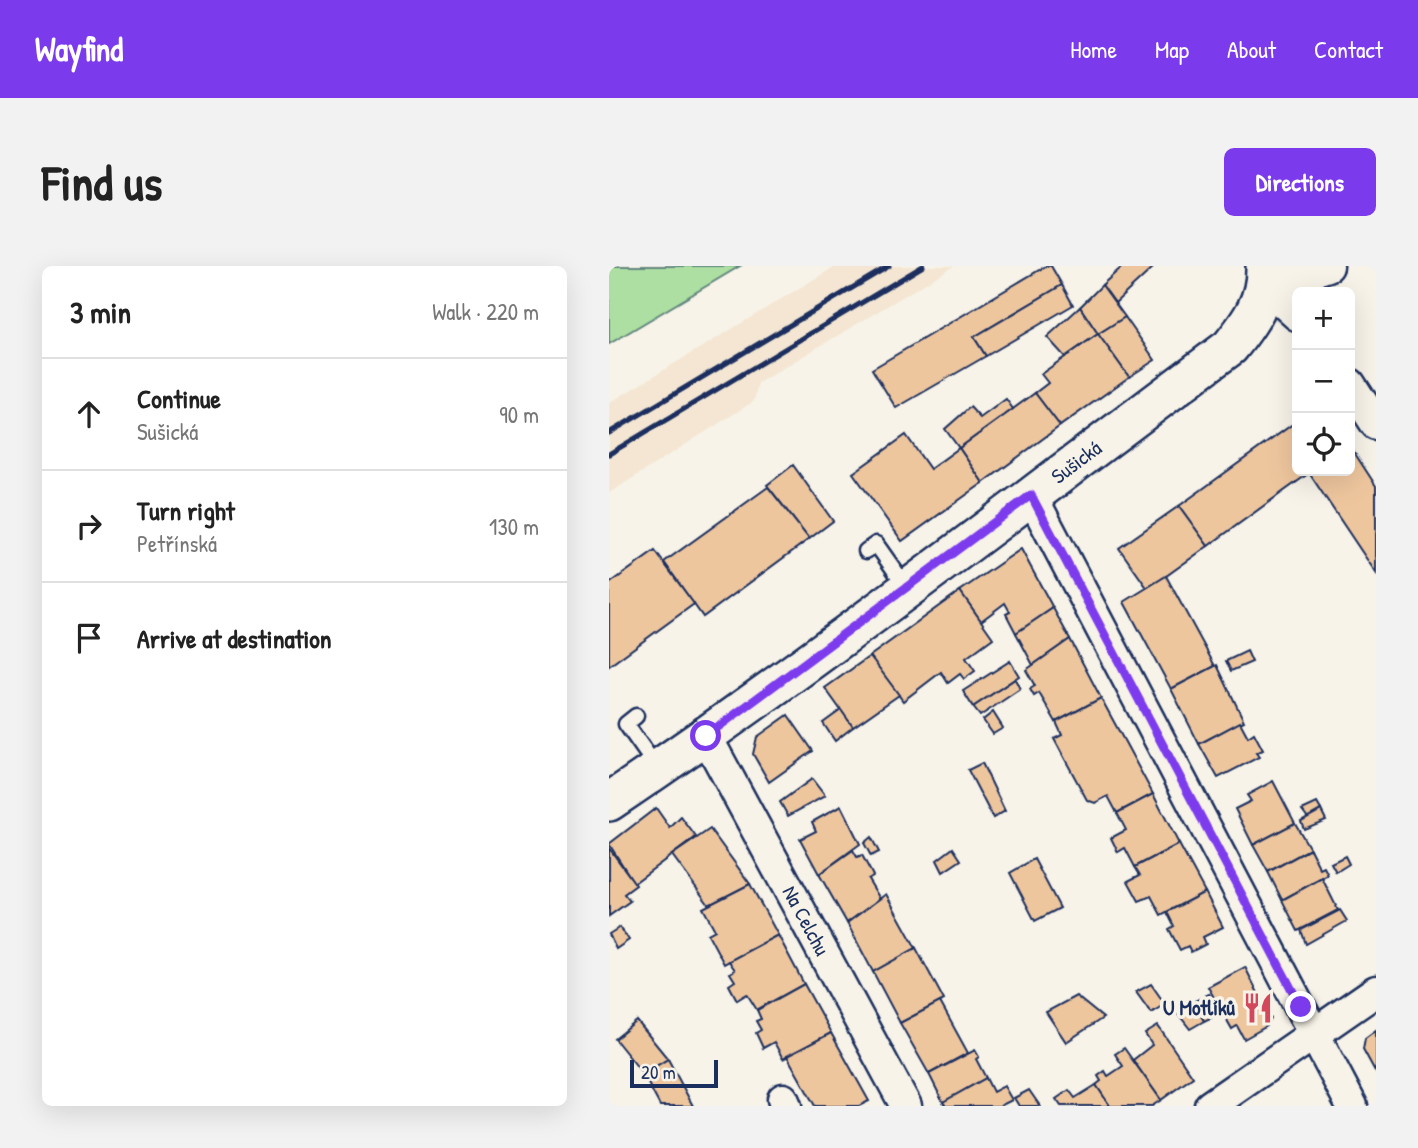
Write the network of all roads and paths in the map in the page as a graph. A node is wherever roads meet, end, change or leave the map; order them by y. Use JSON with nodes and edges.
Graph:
{"nodes":[{"id":1,"x":1328,"y":266,"type":"edge"},
{"id":2,"x":1266,"y":277,"type":"edge"},
{"id":3,"x":1292,"y":309,"type":"edge"},
{"id":4,"x":1355,"y":392,"type":"edge"},
{"id":5,"x":1376,"y":424,"type":"edge"},
{"id":6,"x":1031,"y":495,"type":"junction"},
{"id":7,"x":866,"y":551,"type":"dead end"},
{"id":8,"x":908,"y":589,"type":"junction"},
{"id":9,"x":636,"y":716,"type":"dead end"},
{"id":10,"x":706,"y":736,"type":"junction"},
{"id":11,"x":658,"y":769,"type":"junction"},
{"id":12,"x":609,"y":802,"type":"edge"},
{"id":13,"x":1376,"y":990,"type":"edge"},
{"id":14,"x":1315,"y":1034,"type":"junction"},
{"id":15,"x":906,"y":1106,"type":"edge"},
{"id":16,"x":1210,"y":1106,"type":"edge"},
{"id":17,"x":1352,"y":1106,"type":"edge"}],
"edges":[{"from":1,"to":2,"type":"street"},
{"from":2,"to":3,"type":"street"},
{"from":2,"to":6,"type":"street","name":"Sušická"},
{"from":4,"to":5,"type":"street"},
{"from":6,"to":8,"type":"street","name":"Sušická"},
{"from":6,"to":14,"type":"street"},
{"from":7,"to":8,"type":"lane"},
{"from":8,"to":10,"type":"street","name":"Sušická"},
{"from":9,"to":11,"type":"lane"},
{"from":10,"to":11,"type":"street","name":"Sušická"},
{"from":10,"to":15,"type":"street","name":"Na Celchu"},
{"from":11,"to":12,"type":"street","name":"Sušická"},
{"from":13,"to":14,"type":"street"},
{"from":14,"to":16,"type":"street"},
{"from":14,"to":17,"type":"street"}]}
